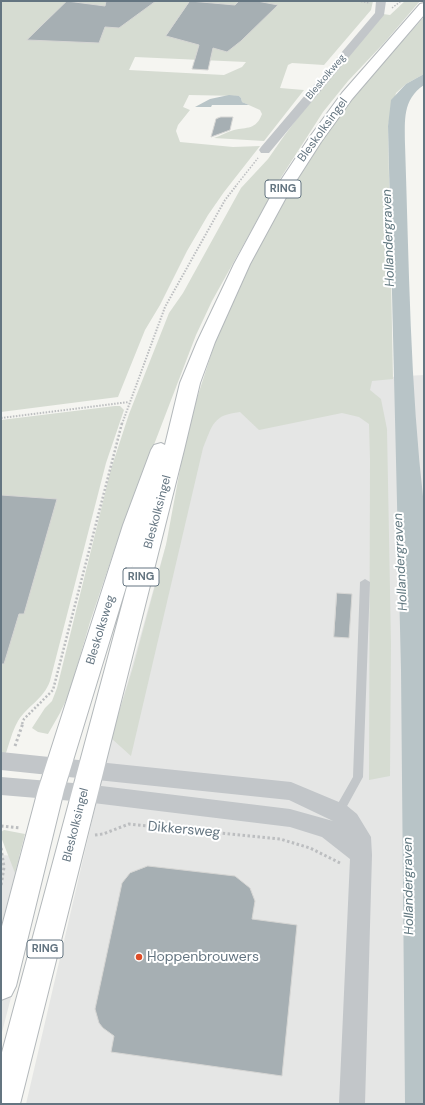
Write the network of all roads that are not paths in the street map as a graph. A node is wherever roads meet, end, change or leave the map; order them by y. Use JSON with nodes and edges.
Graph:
{"nodes":[{"id":1,"x":381,"y":1,"type":"edge"},
{"id":2,"x":421,"y":12,"type":"edge"},
{"id":3,"x":264,"y":150,"type":"road end"},
{"id":4,"x":190,"y":383,"type":"junction"},
{"id":5,"x":365,"y":582,"type":"dead end"},
{"id":6,"x":5,"y":761,"type":"edge"},
{"id":7,"x":55,"y":779,"type":"junction"},
{"id":8,"x":87,"y":781,"type":"junction"},
{"id":9,"x":1,"y":786,"type":"edge"},
{"id":10,"x":334,"y":821,"type":"junction"},
{"id":11,"x":1,"y":986,"type":"edge"},
{"id":12,"x":4,"y":1104,"type":"edge"},
{"id":13,"x":352,"y":1104,"type":"edge"}],
"edges":[{"from":1,"to":3,"type":"street","name":"Bleskolkweg"},
{"from":2,"to":4,"type":"main road","name":"Bleskolksingel","number":"RING"},
{"from":4,"to":7,"type":"main road","name":"Bleskolksweg","number":"RING"},
{"from":4,"to":8,"type":"main road","name":"Bleskolksingel","number":"RING"},
{"from":5,"to":10,"type":"lane"},
{"from":6,"to":7,"type":"street"},
{"from":7,"to":8,"type":"street","name":"Dikkersweg"},
{"from":7,"to":9,"type":"street"},
{"from":7,"to":11,"type":"main road","number":"RING"},
{"from":8,"to":10,"type":"street","name":"Dikkersweg"},
{"from":8,"to":12,"type":"main road","name":"Bleskolksingel","number":"RING"},
{"from":10,"to":13,"type":"street","name":"Dikkersweg"}]}
